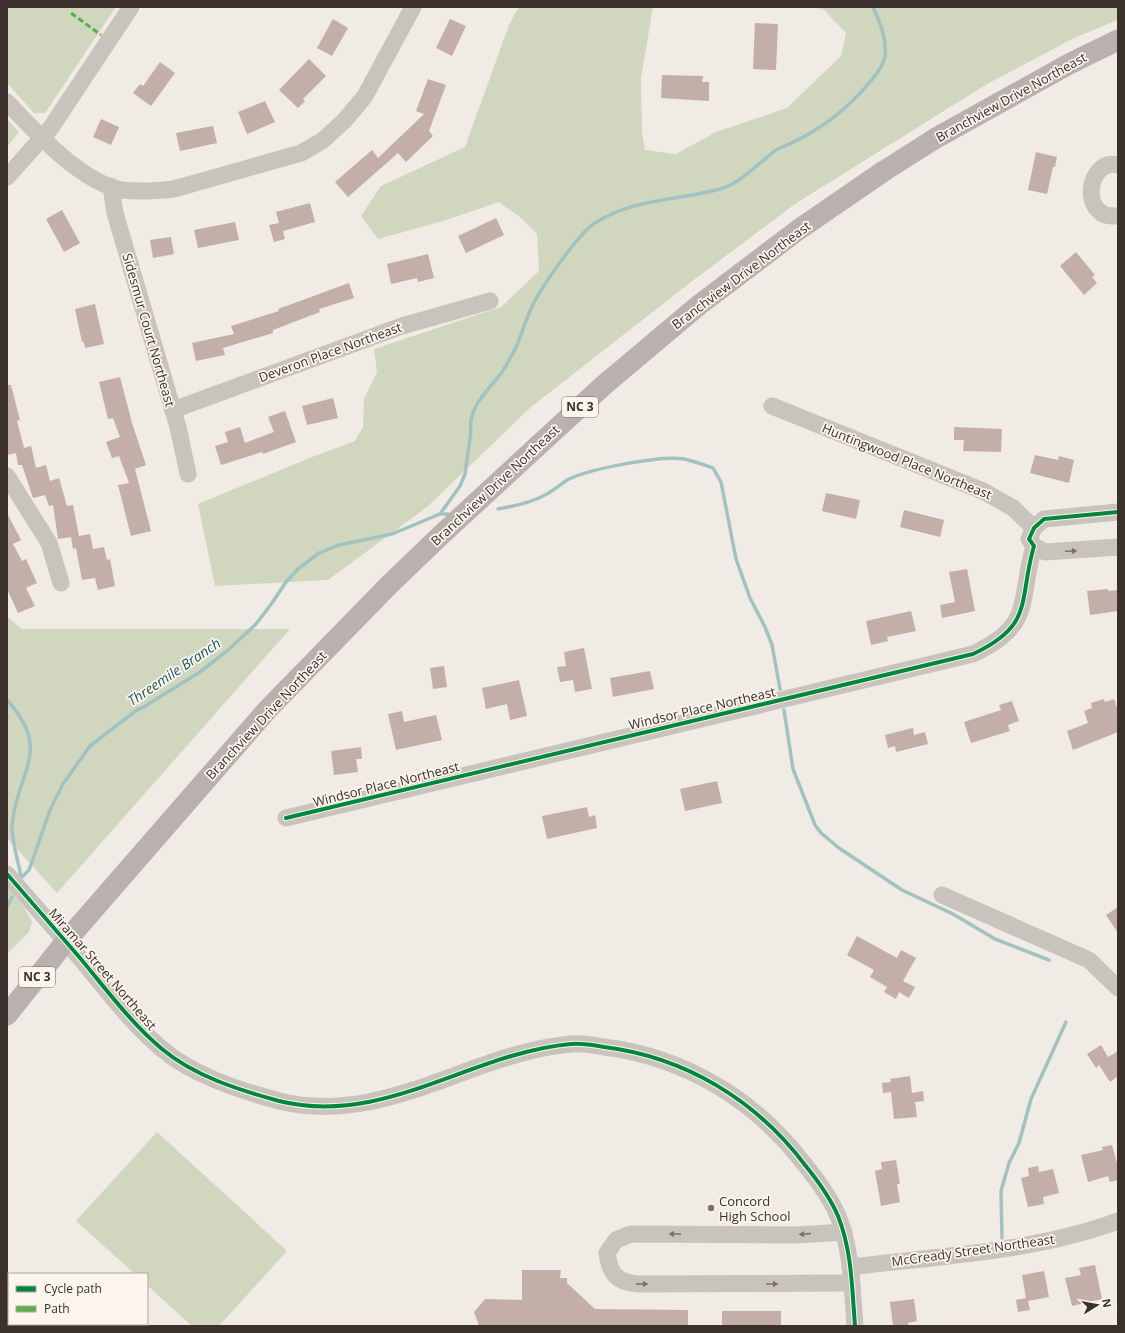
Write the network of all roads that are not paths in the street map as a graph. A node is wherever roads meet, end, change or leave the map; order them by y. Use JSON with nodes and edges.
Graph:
{"nodes":[{"id":1,"x":131,"y":7,"type":"edge"},
{"id":2,"x":413,"y":7,"type":"edge"},
{"id":3,"x":1118,"y":40,"type":"edge"},
{"id":4,"x":7,"y":102,"type":"edge"},
{"id":5,"x":42,"y":138,"type":"junction"},
{"id":6,"x":1118,"y":165,"type":"edge"},
{"id":7,"x":7,"y":177,"type":"edge"},
{"id":8,"x":111,"y":186,"type":"junction"},
{"id":9,"x":1118,"y":216,"type":"edge"},
{"id":10,"x":490,"y":301,"type":"dead end"},
{"id":11,"x":772,"y":406,"type":"dead end"},
{"id":12,"x":173,"y":410,"type":"junction"},
{"id":13,"x":188,"y":474,"type":"dead end"},
{"id":14,"x":7,"y":476,"type":"edge"},
{"id":15,"x":1118,"y":512,"type":"edge"},
{"id":16,"x":1034,"y":528,"type":"junction"},
{"id":17,"x":1034,"y":546,"type":"junction"},
{"id":18,"x":1118,"y":547,"type":"edge"},
{"id":19,"x":61,"y":583,"type":"dead end"},
{"id":20,"x":286,"y":818,"type":"dead end"},
{"id":21,"x":7,"y":874,"type":"edge"},
{"id":22,"x":942,"y":895,"type":"dead end"},
{"id":23,"x":66,"y":941,"type":"junction"},
{"id":24,"x":1118,"y":988,"type":"edge"},
{"id":25,"x":7,"y":1015,"type":"edge"},
{"id":26,"x":1118,"y":1221,"type":"edge"},
{"id":27,"x":844,"y":1232,"type":"junction"},
{"id":28,"x":851,"y":1275,"type":"junction"},
{"id":29,"x":855,"y":1326,"type":"edge"}],
"edges":[{"from":1,"to":5,"type":"street"},
{"from":2,"to":8,"type":"street"},
{"from":3,"to":23,"type":"main road","name":"Branchview Drive Northeast","number":"NC 3"},
{"from":4,"to":5,"type":"street"},
{"from":5,"to":7,"type":"street"},
{"from":5,"to":8,"type":"street"},
{"from":6,"to":9,"type":"street"},
{"from":8,"to":12,"type":"street","name":"Sidesmur Court Northeast"},
{"from":10,"to":12,"type":"street","name":"Deveron Place Northeast"},
{"from":11,"to":16,"type":"street","name":"Huntingwood Place Northeast"},
{"from":12,"to":13,"type":"street","name":"Sidesmur Court Northeast"},
{"from":14,"to":19,"type":"street"},
{"from":15,"to":16,"type":"street"},
{"from":16,"to":17,"type":"street","name":"Windsor Place Northeast"},
{"from":17,"to":18,"type":"street","one_way":true},
{"from":17,"to":20,"type":"street","name":"Windsor Place Northeast"},
{"from":21,"to":23,"type":"street","name":"Miramar Street Northeast"},
{"from":22,"to":24,"type":"street"},
{"from":23,"to":25,"type":"main road","name":"Branchview Drive Northeast","number":"NC 3"},
{"from":23,"to":27,"type":"street","name":"Miramar Street Northeast"},
{"from":26,"to":28,"type":"street","name":"McCready Street Northeast"},
{"from":27,"to":28,"type":"street","name":"Miramar Street Northeast"},
{"from":27,"to":28,"type":"street","name":"McCready Street Northeast","one_way":true},
{"from":28,"to":29,"type":"street","name":"Miramar Street Northeast"}]}
